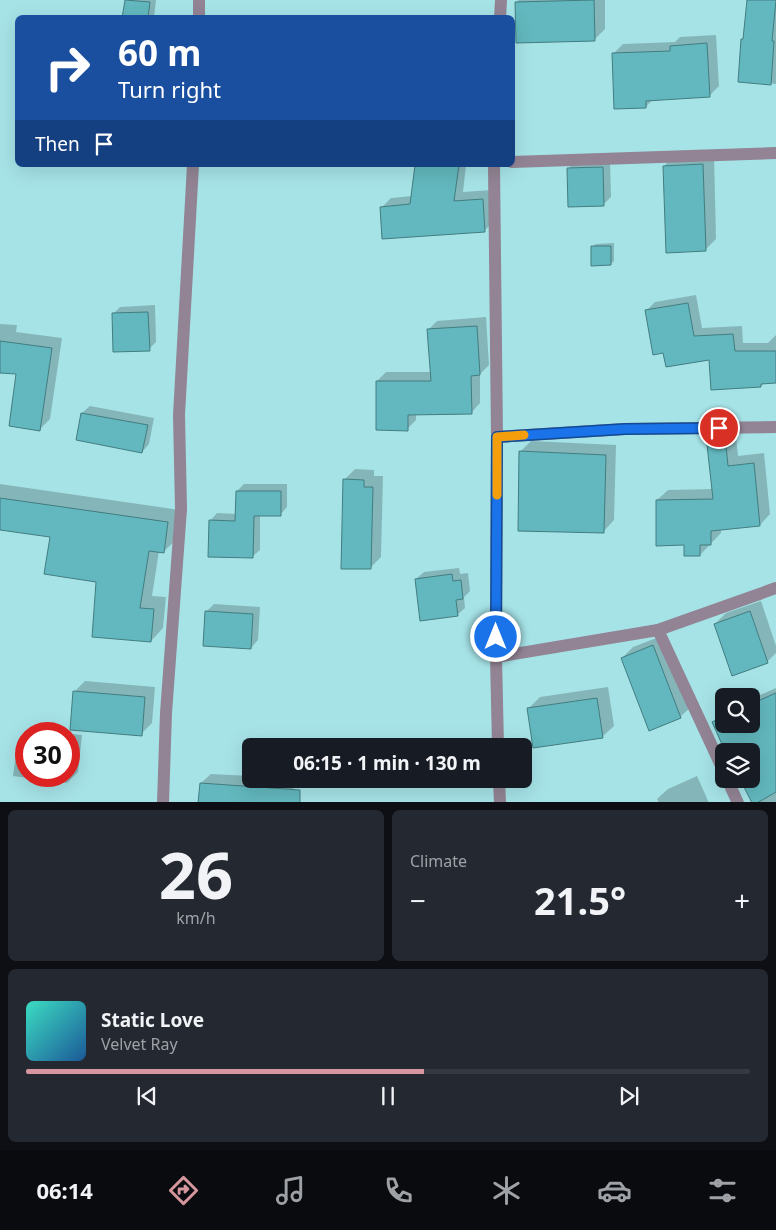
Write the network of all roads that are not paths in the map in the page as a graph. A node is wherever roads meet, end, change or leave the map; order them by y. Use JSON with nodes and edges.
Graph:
{"nodes":[{"id":1,"x":199,"y":0,"type":"edge"},
{"id":2,"x":501,"y":0,"type":"edge"},
{"id":3,"x":199,"y":15,"type":"edge"},
{"id":4,"x":500,"y":15,"type":"edge"},
{"id":5,"x":776,"y":153,"type":"edge"},
{"id":6,"x":515,"y":162,"type":"edge"},
{"id":7,"x":193,"y":167,"type":"edge"},
{"id":8,"x":494,"y":167,"type":"edge"},
{"id":9,"x":776,"y":427,"type":"edge"},
{"id":10,"x":497,"y":437,"type":"junction"},
{"id":11,"x":776,"y":588,"type":"edge"},
{"id":12,"x":658,"y":630,"type":"junction"},
{"id":13,"x":496,"y":656,"type":"junction"},
{"id":14,"x":498,"y":738,"type":"edge"},
{"id":15,"x":715,"y":753,"type":"edge"},
{"id":16,"x":499,"y":788,"type":"edge"},
{"id":17,"x":731,"y":788,"type":"edge"},
{"id":18,"x":164,"y":802,"type":"edge"},
{"id":19,"x":500,"y":802,"type":"edge"},
{"id":20,"x":738,"y":802,"type":"edge"}],
"edges":[{"from":1,"to":3,"type":"street"},
{"from":2,"to":4,"type":"street"},
{"from":5,"to":6,"type":"street"},
{"from":7,"to":18,"type":"street"},
{"from":8,"to":10,"type":"street"},
{"from":9,"to":10,"type":"street"},
{"from":10,"to":13,"type":"street"},
{"from":11,"to":12,"type":"street"},
{"from":12,"to":13,"type":"street"},
{"from":12,"to":15,"type":"street"},
{"from":13,"to":14,"type":"street"},
{"from":16,"to":19,"type":"street"},
{"from":17,"to":20,"type":"street"}]}
